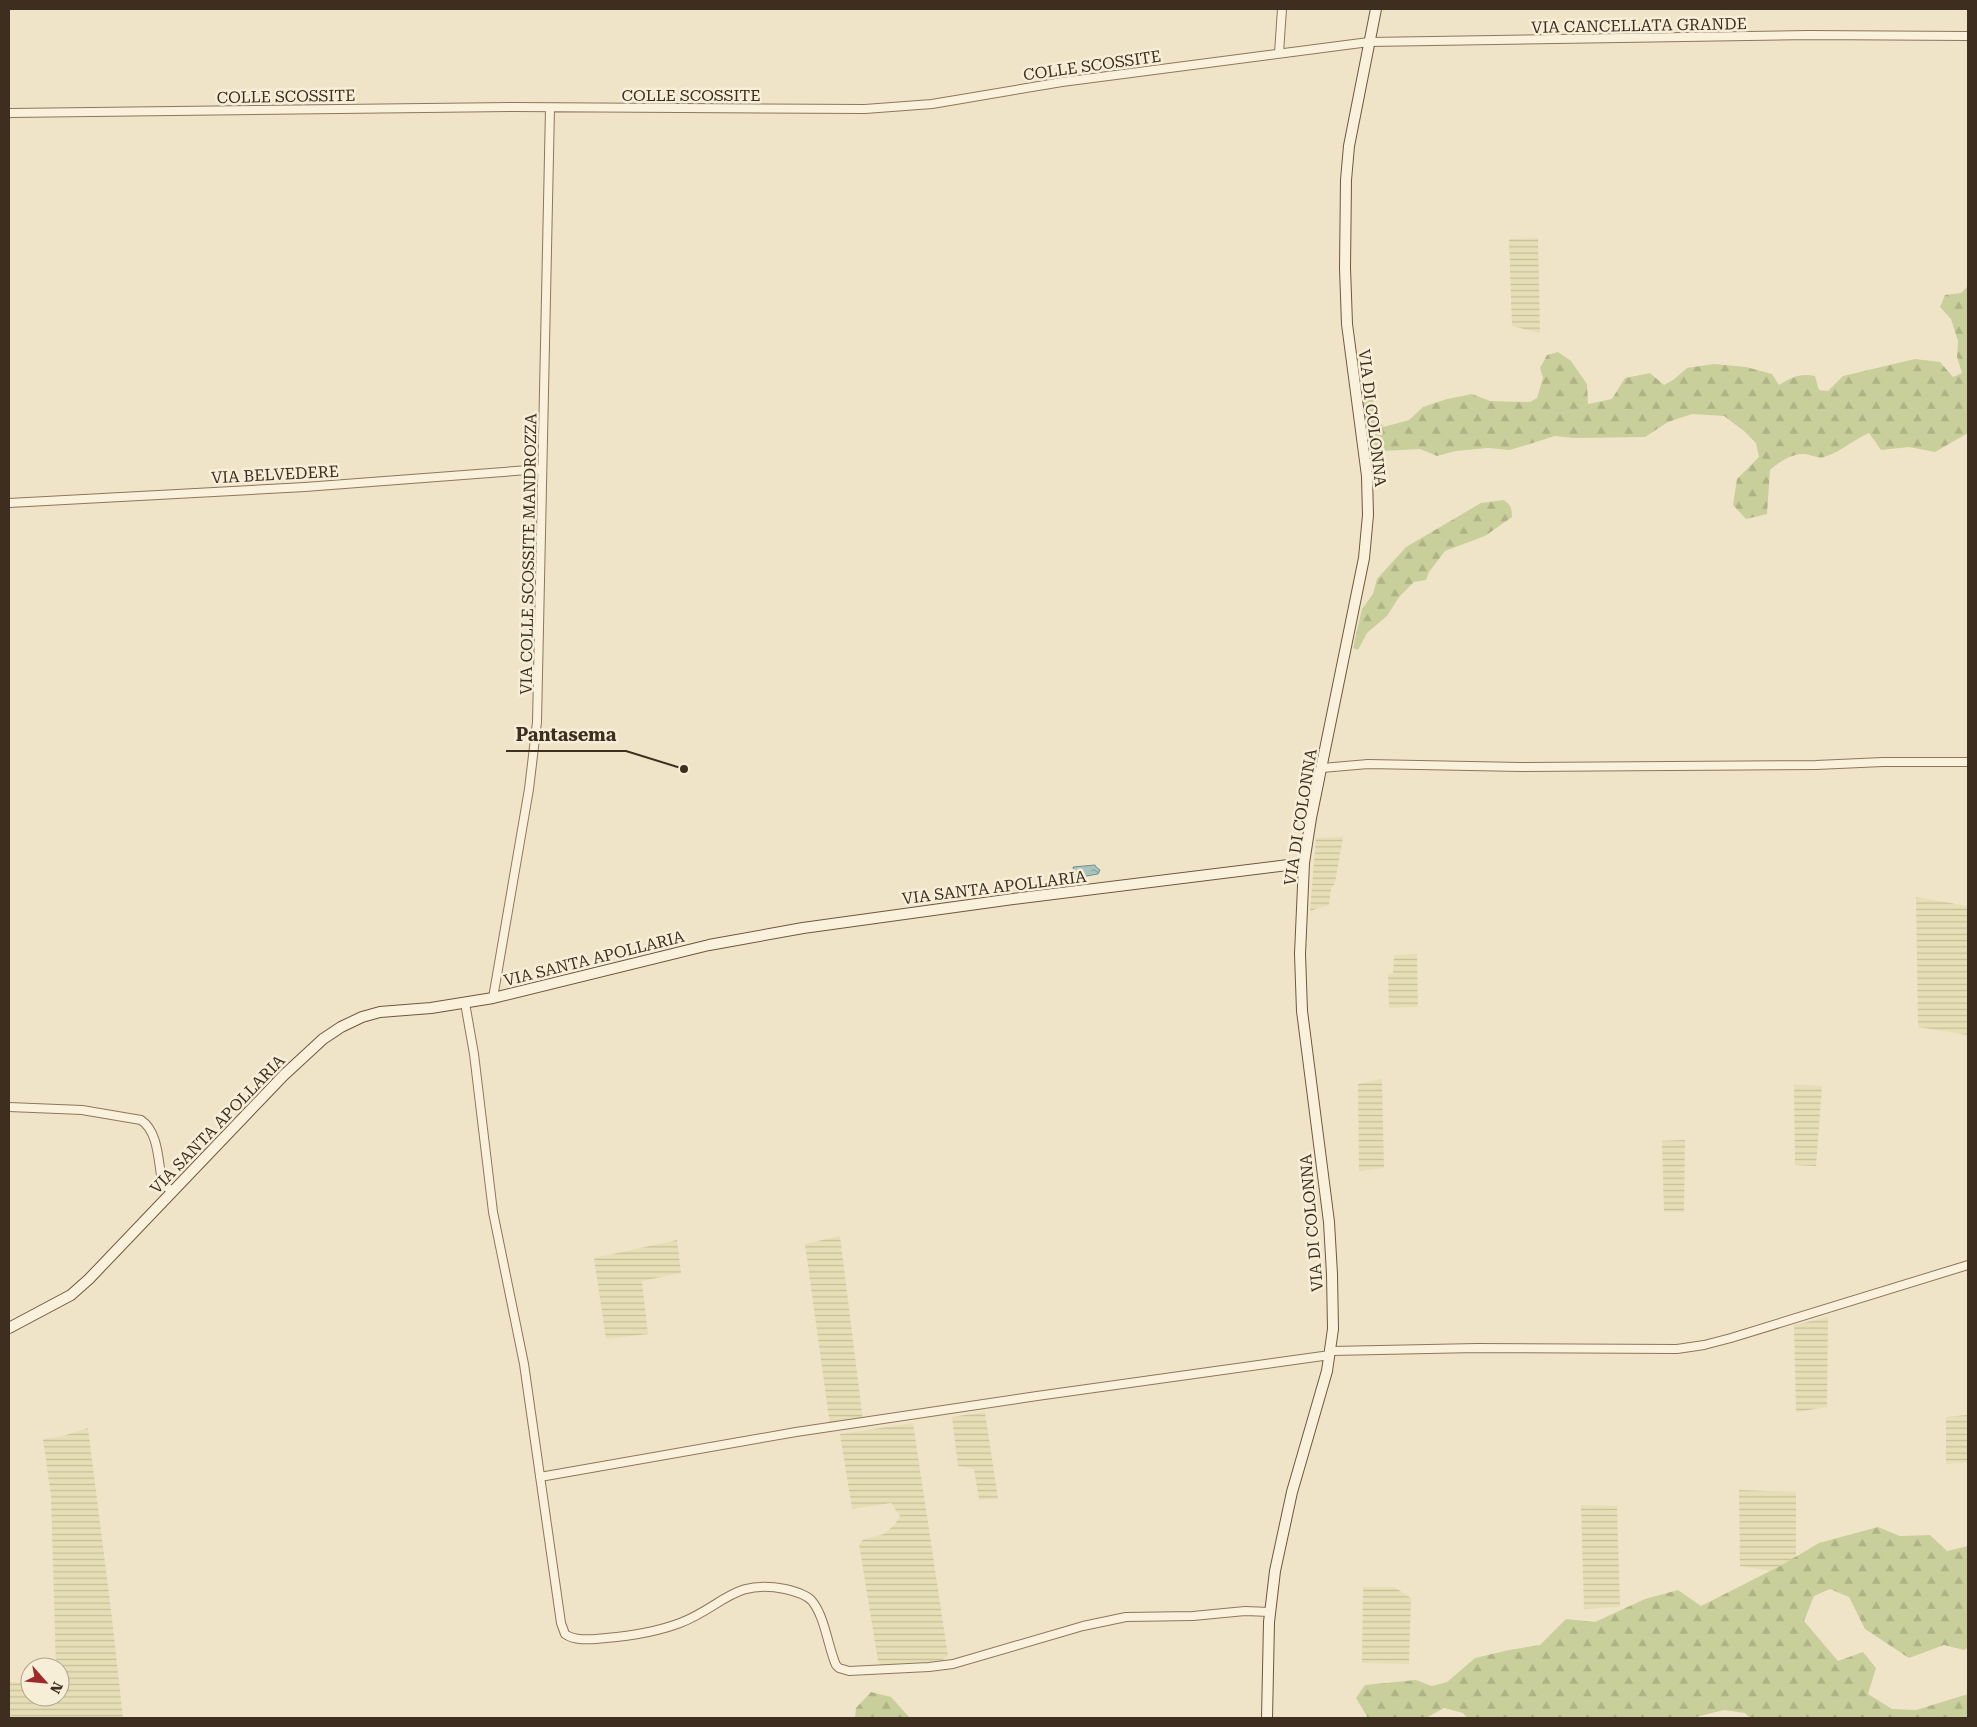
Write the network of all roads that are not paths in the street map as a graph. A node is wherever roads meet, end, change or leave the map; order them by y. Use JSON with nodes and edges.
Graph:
{"nodes":[{"id":1,"x":1282,"y":9,"type":"edge"},
{"id":2,"x":1376,"y":9,"type":"edge"},
{"id":3,"x":1968,"y":36,"type":"edge"},
{"id":4,"x":1369,"y":42,"type":"junction"},
{"id":5,"x":1279,"y":54,"type":"junction"},
{"id":6,"x":550,"y":108,"type":"junction"},
{"id":7,"x":9,"y":113,"type":"edge"},
{"id":8,"x":542,"y":469,"type":"junction"},
{"id":9,"x":9,"y":503,"type":"edge"},
{"id":10,"x":1968,"y":762,"type":"edge"},
{"id":11,"x":1322,"y":768,"type":"junction"},
{"id":12,"x":1304,"y":863,"type":"junction"},
{"id":13,"x":493,"y":998,"type":"junction"},
{"id":14,"x":465,"y":1003,"type":"junction"},
{"id":15,"x":9,"y":1107,"type":"edge"},
{"id":16,"x":173,"y":1191,"type":"junction"},
{"id":17,"x":1968,"y":1265,"type":"edge"},
{"id":18,"x":9,"y":1328,"type":"edge"},
{"id":19,"x":1331,"y":1353,"type":"junction"},
{"id":20,"x":540,"y":1477,"type":"junction"},
{"id":21,"x":1270,"y":1612,"type":"junction"},
{"id":22,"x":1267,"y":1718,"type":"edge"}],
"edges":[{"from":1,"to":5,"type":"street"},
{"from":2,"to":4,"type":"street","name":"VIA DI COLONNA"},
{"from":3,"to":4,"type":"street","name":"VIA CANCELLATA GRANDE"},
{"from":4,"to":5,"type":"street","name":"COLLE SCOSSITE"},
{"from":4,"to":11,"type":"street","name":"VIA DI COLONNA"},
{"from":5,"to":6,"type":"street","name":"COLLE SCOSSITE"},
{"from":6,"to":7,"type":"street","name":"COLLE SCOSSITE"},
{"from":6,"to":8,"type":"street","name":"VIA COLLE SCOSSITE MANDROZZA"},
{"from":8,"to":9,"type":"street","name":"VIA BELVEDERE"},
{"from":8,"to":13,"type":"street","name":"VIA COLLE SCOSSITE MANDROZZA"},
{"from":10,"to":11,"type":"street"},
{"from":11,"to":12,"type":"street","name":"VIA DI COLONNA"},
{"from":12,"to":13,"type":"street","name":"VIA SANTA APOLLARIA"},
{"from":12,"to":19,"type":"street","name":"VIA DI COLONNA"},
{"from":13,"to":14,"type":"street","name":"VIA SANTA APOLLARIA"},
{"from":14,"to":16,"type":"street","name":"VIA SANTA APOLLARIA"},
{"from":14,"to":20,"type":"street"},
{"from":15,"to":16,"type":"street"},
{"from":16,"to":18,"type":"street","name":"VIA SANTA APOLLARIA"},
{"from":17,"to":19,"type":"street"},
{"from":19,"to":20,"type":"street"},
{"from":19,"to":21,"type":"street","name":"VIA DI COLONNA"},
{"from":20,"to":21,"type":"street"},
{"from":21,"to":22,"type":"street","name":"VIA DI COLONNA"}]}
